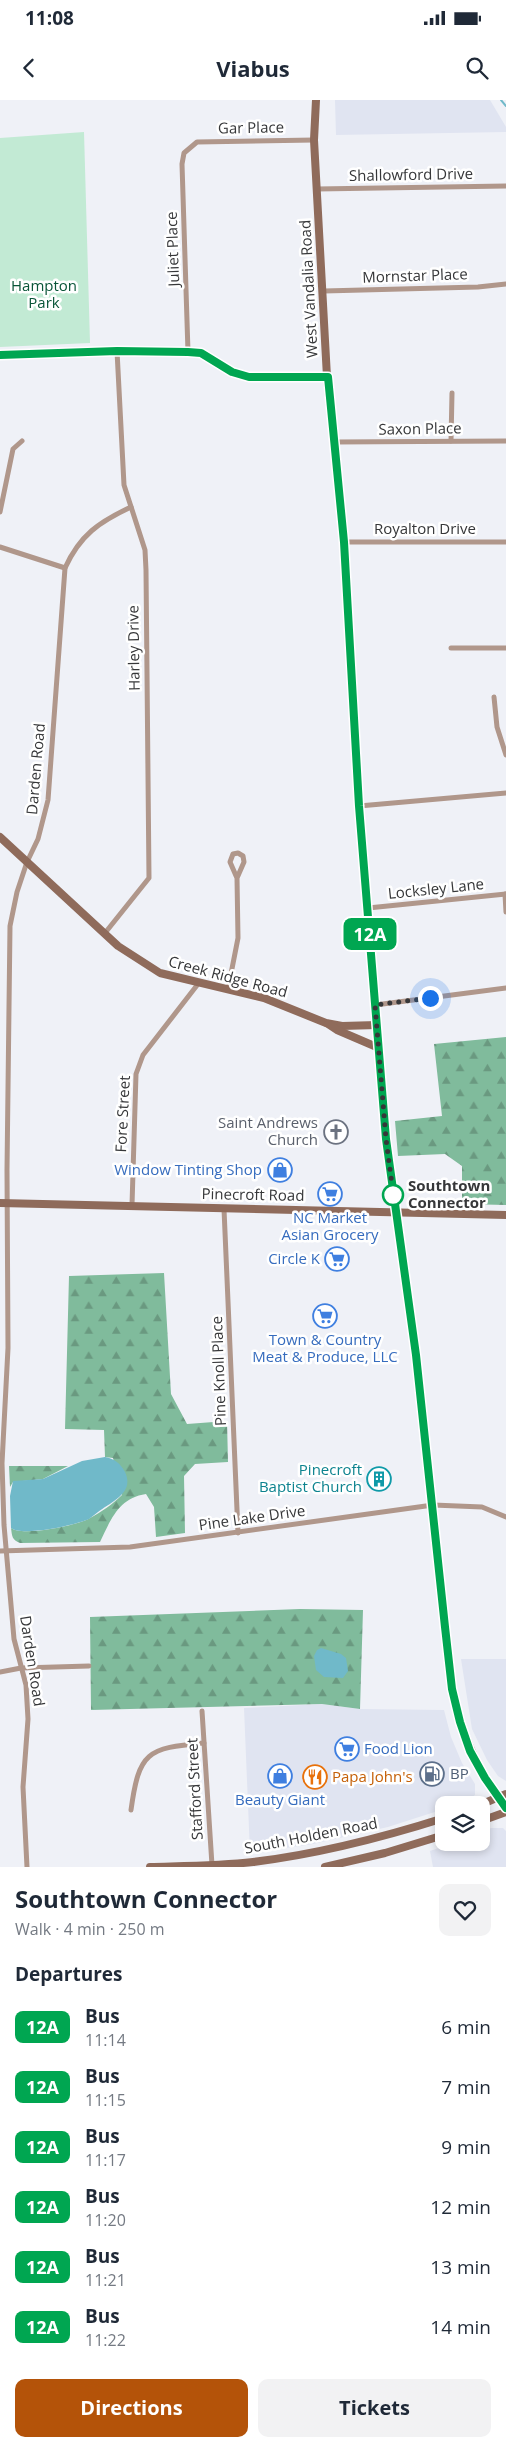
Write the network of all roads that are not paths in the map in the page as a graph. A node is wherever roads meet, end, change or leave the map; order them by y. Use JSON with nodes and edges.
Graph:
{"nodes":[{"id":1,"x":316,"y":100,"type":"edge"},
{"id":2,"x":314,"y":140,"type":"junction"},
{"id":3,"x":190,"y":147,"type":"joint"},
{"id":4,"x":506,"y":186,"type":"edge"},
{"id":5,"x":317,"y":189,"type":"junction"},
{"id":6,"x":506,"y":284,"type":"edge"},
{"id":7,"x":324,"y":291,"type":"junction"},
{"id":8,"x":117,"y":351,"type":"junction"},
{"id":9,"x":188,"y":352,"type":"junction"},
{"id":10,"x":0,"y":355,"type":"edge"},
{"id":11,"x":328,"y":377,"type":"junction"},
{"id":12,"x":452,"y":393,"type":"dead end"},
{"id":13,"x":22,"y":441,"type":"dead end"},
{"id":14,"x":451,"y":441,"type":"junction"},
{"id":15,"x":506,"y":441,"type":"edge"},
{"id":16,"x":335,"y":442,"type":"junction"},
{"id":17,"x":131,"y":507,"type":"junction"},
{"id":18,"x":0,"y":512,"type":"edge"},
{"id":19,"x":344,"y":542,"type":"junction"},
{"id":20,"x":506,"y":542,"type":"edge"},
{"id":21,"x":0,"y":547,"type":"edge"},
{"id":22,"x":65,"y":568,"type":"junction"},
{"id":23,"x":451,"y":648,"type":"dead end"},
{"id":24,"x":506,"y":648,"type":"edge"},
{"id":25,"x":494,"y":697,"type":"dead end"},
{"id":26,"x":506,"y":755,"type":"edge"},
{"id":27,"x":506,"y":793,"type":"edge"},
{"id":28,"x":359,"y":806,"type":"junction"},
{"id":29,"x":0,"y":837,"type":"edge"},
{"id":30,"x":26,"y":862,"type":"junction"},
{"id":31,"x":237,"y":878,"type":"dead end"},
{"id":32,"x":505,"y":894,"type":"edge"},
{"id":33,"x":368,"y":908,"type":"junction"},
{"id":34,"x":506,"y":912,"type":"edge"},
{"id":35,"x":105,"y":933,"type":"junction"},
{"id":36,"x":198,"y":984,"type":"junction"},
{"id":37,"x":506,"y":988,"type":"edge"},
{"id":38,"x":228,"y":989,"type":"junction"},
{"id":39,"x":375,"y":1005,"type":"junction"},
{"id":40,"x":326,"y":1023,"type":"junction"},
{"id":41,"x":377,"y":1025,"type":"junction"},
{"id":42,"x":379,"y":1048,"type":"junction"},
{"id":43,"x":4,"y":1203,"type":"edge"},
{"id":44,"x":132,"y":1205,"type":"junction"},
{"id":45,"x":224,"y":1209,"type":"junction"},
{"id":46,"x":395,"y":1213,"type":"junction"},
{"id":47,"x":506,"y":1216,"type":"edge"},
{"id":48,"x":1,"y":1423,"type":"edge"},
{"id":49,"x":433,"y":1505,"type":"junction"},
{"id":50,"x":506,"y":1517,"type":"edge"},
{"id":51,"x":238,"y":1533,"type":"junction"},
{"id":52,"x":0,"y":1551,"type":"edge"},
{"id":53,"x":7,"y":1551,"type":"junction"},
{"id":54,"x":89,"y":1666,"type":"dead end"},
{"id":55,"x":21,"y":1668,"type":"junction"},
{"id":56,"x":0,"y":1672,"type":"edge"},
{"id":57,"x":202,"y":1711,"type":"dead end"},
{"id":58,"x":204,"y":1743,"type":"junction"},
{"id":59,"x":503,"y":1796,"type":"edge"},
{"id":60,"x":490,"y":1801,"type":"edge"},
{"id":61,"x":506,"y":1808,"type":"edge"},
{"id":62,"x":131,"y":1810,"type":"dead end"},
{"id":63,"x":506,"y":1812,"type":"edge"},
{"id":64,"x":490,"y":1818,"type":"edge"},
{"id":65,"x":435,"y":1821,"type":"edge"},
{"id":66,"x":435,"y":1838,"type":"edge"},
{"id":67,"x":212,"y":1865,"type":"junction"},
{"id":68,"x":27,"y":1867,"type":"edge"},
{"id":69,"x":150,"y":1867,"type":"edge"},
{"id":70,"x":325,"y":1867,"type":"edge"}],
"edges":[{"from":1,"to":2,"type":"main road","name":"West Vandalia Road"},
{"from":2,"to":3,"type":"street","name":"Gar Place"},
{"from":2,"to":5,"type":"main road","name":"West Vandalia Road"},
{"from":3,"to":9,"type":"street","name":"Juliet Place"},
{"from":4,"to":5,"type":"street","name":"Shallowford Drive"},
{"from":5,"to":7,"type":"main road","name":"West Vandalia Road"},
{"from":6,"to":7,"type":"street","name":"Mornstar Place"},
{"from":7,"to":11,"type":"main road","name":"West Vandalia Road"},
{"from":8,"to":9,"type":"main road"},
{"from":8,"to":10,"type":"main road"},
{"from":8,"to":17,"type":"street","name":"Harley Drive"},
{"from":9,"to":11,"type":"main road"},
{"from":11,"to":16,"type":"main road","name":"West Vandalia Road"},
{"from":12,"to":14,"type":"street"},
{"from":13,"to":18,"type":"street"},
{"from":14,"to":15,"type":"street","name":"Saxon Place"},
{"from":14,"to":16,"type":"street","name":"Saxon Place"},
{"from":16,"to":19,"type":"main road","name":"West Vandalia Road"},
{"from":17,"to":22,"type":"street","name":"Darden Road"},
{"from":17,"to":35,"type":"street","name":"Harley Drive"},
{"from":19,"to":20,"type":"street","name":"Royalton Drive"},
{"from":19,"to":28,"type":"main road","name":"West Vandalia Road"},
{"from":21,"to":22,"type":"street"},
{"from":22,"to":30,"type":"street","name":"Darden Road"},
{"from":23,"to":24,"type":"street"},
{"from":25,"to":26,"type":"street"},
{"from":27,"to":28,"type":"street"},
{"from":28,"to":33,"type":"main road","name":"West Vandalia Road"},
{"from":29,"to":30,"type":"main road","name":"Creek Ridge Road"},
{"from":30,"to":35,"type":"main road","name":"Creek Ridge Road"},
{"from":30,"to":43,"type":"street","name":"Darden Road"},
{"from":31,"to":38,"type":"street"},
{"from":32,"to":33,"type":"street","name":"Locksley Lane"},
{"from":32,"to":34,"type":"street"},
{"from":33,"to":39,"type":"main road","name":"West Vandalia Road"},
{"from":35,"to":36,"type":"main road","name":"Creek Ridge Road"},
{"from":36,"to":38,"type":"main road","name":"Creek Ridge Road"},
{"from":36,"to":44,"type":"street","name":"Fore Street"},
{"from":37,"to":39,"type":"street"},
{"from":38,"to":40,"type":"main road","name":"Creek Ridge Road"},
{"from":39,"to":41,"type":"main road","name":"West Vandalia Road"},
{"from":40,"to":41,"type":"main road","name":"Creek Ridge Road"},
{"from":40,"to":42,"type":"main road"},
{"from":41,"to":42,"type":"main road","name":"West Vandalia Road"},
{"from":42,"to":46,"type":"main road","name":"West Vandalia Road"},
{"from":43,"to":44,"type":"main road","name":"Pinecroft Road"},
{"from":43,"to":48,"type":"street","name":"Darden Road"},
{"from":44,"to":45,"type":"main road","name":"Pinecroft Road"},
{"from":45,"to":46,"type":"main road","name":"Pinecroft Road"},
{"from":45,"to":51,"type":"street","name":"Pine Knoll Place"},
{"from":46,"to":47,"type":"main road","name":"Pinecroft Road"},
{"from":46,"to":49,"type":"main road","name":"West Vandalia Road"},
{"from":48,"to":53,"type":"street","name":"Darden Road"},
{"from":49,"to":50,"type":"street","name":"Pine Lake Drive"},
{"from":49,"to":51,"type":"street","name":"Pine Lake Drive"},
{"from":49,"to":59,"type":"main road","name":"West Vandalia Road"},
{"from":51,"to":53,"type":"street","name":"Pine Lake Drive"},
{"from":52,"to":53,"type":"street","name":"Pine Lake Drive"},
{"from":53,"to":55,"type":"street","name":"Darden Road"},
{"from":54,"to":55,"type":"street"},
{"from":55,"to":56,"type":"street"},
{"from":55,"to":68,"type":"street","name":"Darden Road"},
{"from":57,"to":58,"type":"street","name":"Stafford Street"},
{"from":58,"to":62,"type":"street"},
{"from":58,"to":67,"type":"street","name":"Stafford Street"},
{"from":59,"to":60,"type":"main road"},
{"from":59,"to":61,"type":"main road","name":"West Vandalia Road"},
{"from":63,"to":64,"type":"main road"},
{"from":65,"to":67,"type":"main road","name":"South Holden Road"},
{"from":66,"to":70,"type":"main road","name":"South Holden Road"},
{"from":67,"to":69,"type":"main road","name":"South Holden Road"}]}
